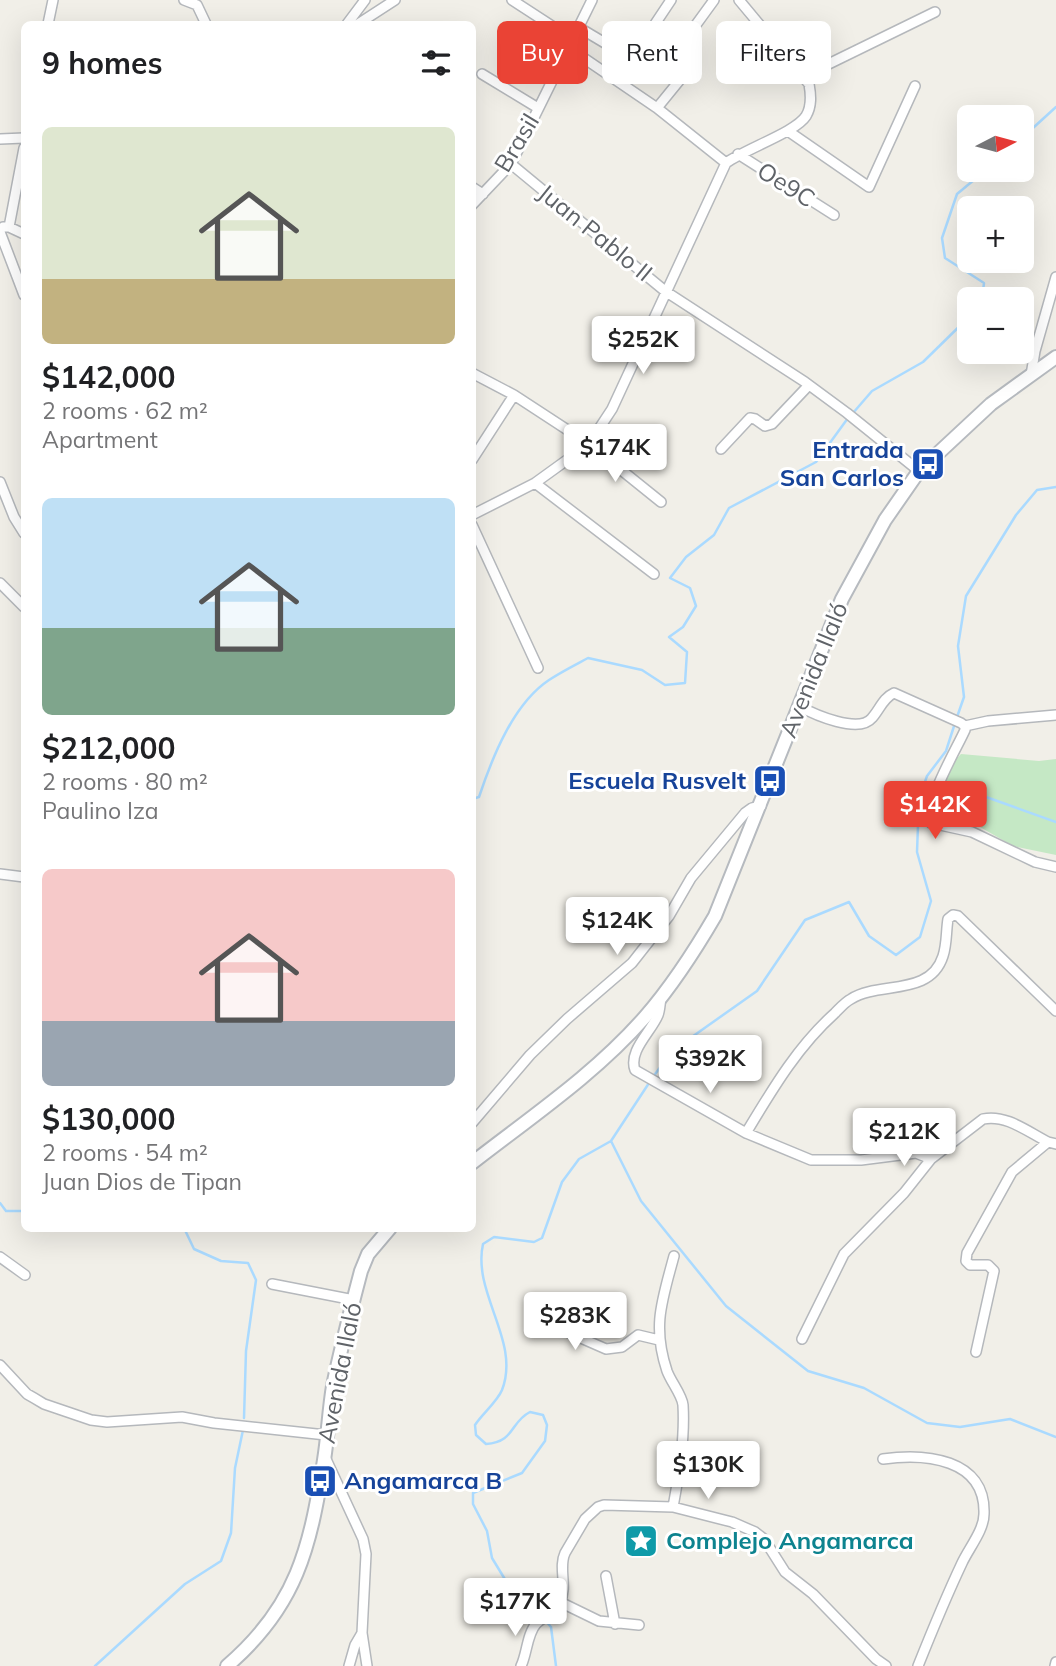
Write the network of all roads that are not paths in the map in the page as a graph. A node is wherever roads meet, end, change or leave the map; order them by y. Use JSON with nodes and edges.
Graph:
{"nodes":[{"id":1,"x":53,"y":0,"type":"edge"},
{"id":2,"x":184,"y":0,"type":"edge"},
{"id":3,"x":365,"y":0,"type":"edge"},
{"id":4,"x":396,"y":0,"type":"edge"},
{"id":5,"x":512,"y":0,"type":"edge"},
{"id":6,"x":592,"y":0,"type":"edge"},
{"id":7,"x":671,"y":0,"type":"edge"},
{"id":8,"x":714,"y":0,"type":"edge"},
{"id":9,"x":740,"y":0,"type":"edge"},
{"id":10,"x":935,"y":12,"type":"dead end"},
{"id":11,"x":49,"y":21,"type":"edge"},
{"id":12,"x":205,"y":21,"type":"edge"},
{"id":13,"x":349,"y":21,"type":"edge"},
{"id":14,"x":363,"y":21,"type":"edge"},
{"id":15,"x":540,"y":21,"type":"edge"},
{"id":16,"x":581,"y":21,"type":"edge"},
{"id":17,"x":657,"y":21,"type":"edge"},
{"id":18,"x":699,"y":21,"type":"edge"},
{"id":19,"x":758,"y":21,"type":"edge"},
{"id":20,"x":588,"y":56,"type":"edge"},
{"id":21,"x":831,"y":63,"type":"edge"},
{"id":22,"x":482,"y":74,"type":"dead end"},
{"id":23,"x":550,"y":84,"type":"edge"},
{"id":24,"x":676,"y":84,"type":"edge"},
{"id":25,"x":808,"y":84,"type":"edge"},
{"id":26,"x":915,"y":86,"type":"dead end"},
{"id":27,"x":538,"y":108,"type":"junction"},
{"id":28,"x":657,"y":108,"type":"junction"},
{"id":29,"x":788,"y":131,"type":"junction"},
{"id":30,"x":21,"y":138,"type":"edge"},
{"id":31,"x":0,"y":139,"type":"edge"},
{"id":32,"x":738,"y":154,"type":"junction"},
{"id":33,"x":726,"y":163,"type":"junction"},
{"id":34,"x":510,"y":164,"type":"junction"},
{"id":35,"x":21,"y":182,"type":"edge"},
{"id":36,"x":476,"y":190,"type":"edge"},
{"id":37,"x":483,"y":194,"type":"junction"},
{"id":38,"x":476,"y":201,"type":"edge"},
{"id":39,"x":834,"y":215,"type":"dead end"},
{"id":40,"x":3,"y":229,"type":"edge"},
{"id":41,"x":21,"y":233,"type":"edge"},
{"id":42,"x":1056,"y":277,"type":"edge"},
{"id":43,"x":21,"y":286,"type":"edge"},
{"id":44,"x":665,"y":291,"type":"junction"},
{"id":45,"x":1056,"y":357,"type":"edge"},
{"id":46,"x":476,"y":375,"type":"edge"},
{"id":47,"x":1031,"y":375,"type":"junction"},
{"id":48,"x":809,"y":385,"type":"junction"},
{"id":49,"x":514,"y":395,"type":"junction"},
{"id":50,"x":589,"y":444,"type":"junction"},
{"id":51,"x":721,"y":449,"type":"dead end"},
{"id":52,"x":476,"y":454,"type":"edge"},
{"id":53,"x":919,"y":471,"type":"junction"},
{"id":54,"x":0,"y":482,"type":"edge"},
{"id":55,"x":535,"y":483,"type":"junction"},
{"id":56,"x":661,"y":502,"type":"dead end"},
{"id":57,"x":476,"y":513,"type":"edge"},
{"id":58,"x":21,"y":528,"type":"edge"},
{"id":59,"x":476,"y":534,"type":"edge"},
{"id":60,"x":654,"y":574,"type":"dead end"},
{"id":61,"x":0,"y":583,"type":"edge"},
{"id":62,"x":21,"y":604,"type":"edge"},
{"id":63,"x":538,"y":667,"type":"dead end"},
{"id":64,"x":800,"y":706,"type":"junction"},
{"id":65,"x":1056,"y":715,"type":"edge"},
{"id":66,"x":963,"y":724,"type":"junction"},
{"id":67,"x":761,"y":806,"type":"junction"},
{"id":68,"x":1056,"y":867,"type":"edge"},
{"id":69,"x":0,"y":874,"type":"edge"},
{"id":70,"x":21,"y":877,"type":"edge"},
{"id":71,"x":661,"y":998,"type":"junction"},
{"id":72,"x":1056,"y":1011,"type":"edge"},
{"id":73,"x":476,"y":1119,"type":"edge"},
{"id":74,"x":746,"y":1133,"type":"junction"},
{"id":75,"x":1052,"y":1143,"type":"edge"},
{"id":76,"x":931,"y":1159,"type":"junction"},
{"id":77,"x":476,"y":1160,"type":"edge"},
{"id":78,"x":386,"y":1232,"type":"edge"},
{"id":79,"x":674,"y":1256,"type":"dead end"},
{"id":80,"x":0,"y":1257,"type":"edge"},
{"id":81,"x":25,"y":1275,"type":"dead end"},
{"id":82,"x":272,"y":1284,"type":"dead end"},
{"id":83,"x":533,"y":1298,"type":"dead end"},
{"id":84,"x":354,"y":1300,"type":"junction"},
{"id":85,"x":802,"y":1339,"type":"dead end"},
{"id":86,"x":659,"y":1340,"type":"junction"},
{"id":87,"x":976,"y":1352,"type":"dead end"},
{"id":88,"x":0,"y":1365,"type":"edge"},
{"id":89,"x":326,"y":1435,"type":"junction"},
{"id":90,"x":325,"y":1457,"type":"junction"},
{"id":91,"x":883,"y":1459,"type":"dead end"},
{"id":92,"x":673,"y":1507,"type":"junction"},
{"id":93,"x":606,"y":1576,"type":"dead end"},
{"id":94,"x":560,"y":1602,"type":"junction"},
{"id":95,"x":615,"y":1624,"type":"junction"},
{"id":96,"x":639,"y":1625,"type":"dead end"},
{"id":97,"x":362,"y":1633,"type":"junction"},
{"id":98,"x":227,"y":1666,"type":"edge"},
{"id":99,"x":349,"y":1666,"type":"edge"},
{"id":100,"x":367,"y":1666,"type":"edge"},
{"id":101,"x":521,"y":1666,"type":"edge"},
{"id":102,"x":886,"y":1666,"type":"edge"},
{"id":103,"x":918,"y":1666,"type":"edge"}],
"edges":[{"from":1,"to":11,"type":"street"},
{"from":2,"to":12,"type":"street"},
{"from":3,"to":13,"type":"street"},
{"from":4,"to":14,"type":"street"},
{"from":5,"to":15,"type":"street"},
{"from":6,"to":16,"type":"street","name":"Brasil"},
{"from":7,"to":17,"type":"street"},
{"from":8,"to":18,"type":"street"},
{"from":9,"to":19,"type":"street"},
{"from":10,"to":21,"type":"street"},
{"from":20,"to":28,"type":"street"},
{"from":22,"to":27,"type":"street"},
{"from":23,"to":27,"type":"street","name":"Brasil"},
{"from":24,"to":28,"type":"street"},
{"from":25,"to":29,"type":"street"},
{"from":26,"to":29,"type":"street"},
{"from":27,"to":34,"type":"street","name":"Brasil"},
{"from":28,"to":33,"type":"street"},
{"from":29,"to":32,"type":"street"},
{"from":30,"to":31,"type":"street"},
{"from":32,"to":33,"type":"street"},
{"from":32,"to":39,"type":"street","name":"Oe9C"},
{"from":33,"to":44,"type":"street"},
{"from":34,"to":37,"type":"street","name":"Brasil"},
{"from":34,"to":44,"type":"street","name":"Juan Pablo II"},
{"from":35,"to":40,"type":"street"},
{"from":36,"to":37,"type":"street"},
{"from":37,"to":38,"type":"street","name":"Brasil"},
{"from":40,"to":41,"type":"street"},
{"from":40,"to":43,"type":"street"},
{"from":42,"to":47,"type":"street"},
{"from":44,"to":48,"type":"street","name":"Juan Pablo II"},
{"from":44,"to":50,"type":"street"},
{"from":45,"to":47,"type":"main road","name":"Avenida Ilaló"},
{"from":46,"to":49,"type":"street"},
{"from":47,"to":53,"type":"main road","name":"Avenida Ilaló"},
{"from":48,"to":51,"type":"street"},
{"from":48,"to":53,"type":"street","name":"Juan Pablo II"},
{"from":49,"to":50,"type":"street"},
{"from":49,"to":52,"type":"street"},
{"from":50,"to":55,"type":"street"},
{"from":50,"to":56,"type":"street"},
{"from":53,"to":64,"type":"main road","name":"Avenida Ilaló"},
{"from":54,"to":58,"type":"street"},
{"from":55,"to":57,"type":"street"},
{"from":55,"to":60,"type":"street"},
{"from":59,"to":63,"type":"street"},
{"from":61,"to":62,"type":"street"},
{"from":64,"to":66,"type":"street"},
{"from":64,"to":67,"type":"main road","name":"Avenida Ilaló"},
{"from":65,"to":66,"type":"street"},
{"from":66,"to":68,"type":"street"},
{"from":67,"to":71,"type":"main road","name":"Avenida Ilaló"},
{"from":67,"to":73,"type":"street"},
{"from":69,"to":70,"type":"street"},
{"from":71,"to":74,"type":"street"},
{"from":71,"to":77,"type":"main road","name":"Avenida Ilaló"},
{"from":72,"to":74,"type":"street"},
{"from":74,"to":76,"type":"street"},
{"from":75,"to":76,"type":"street"},
{"from":75,"to":87,"type":"street"},
{"from":76,"to":85,"type":"street"},
{"from":78,"to":84,"type":"main road","name":"Avenida Ilaló"},
{"from":79,"to":86,"type":"street"},
{"from":80,"to":81,"type":"street"},
{"from":82,"to":84,"type":"street"},
{"from":83,"to":86,"type":"street"},
{"from":84,"to":89,"type":"main road","name":"Avenida Ilaló"},
{"from":86,"to":92,"type":"street"},
{"from":88,"to":89,"type":"street"},
{"from":89,"to":90,"type":"main road","name":"Avenida Ilaló"},
{"from":90,"to":97,"type":"street"},
{"from":90,"to":98,"type":"main road","name":"Avenida Ilaló"},
{"from":91,"to":103,"type":"street"},
{"from":92,"to":94,"type":"street"},
{"from":92,"to":102,"type":"street"},
{"from":93,"to":95,"type":"street"},
{"from":94,"to":95,"type":"street"},
{"from":94,"to":101,"type":"street"},
{"from":95,"to":96,"type":"street"},
{"from":97,"to":99,"type":"street"},
{"from":97,"to":100,"type":"street"}]}
